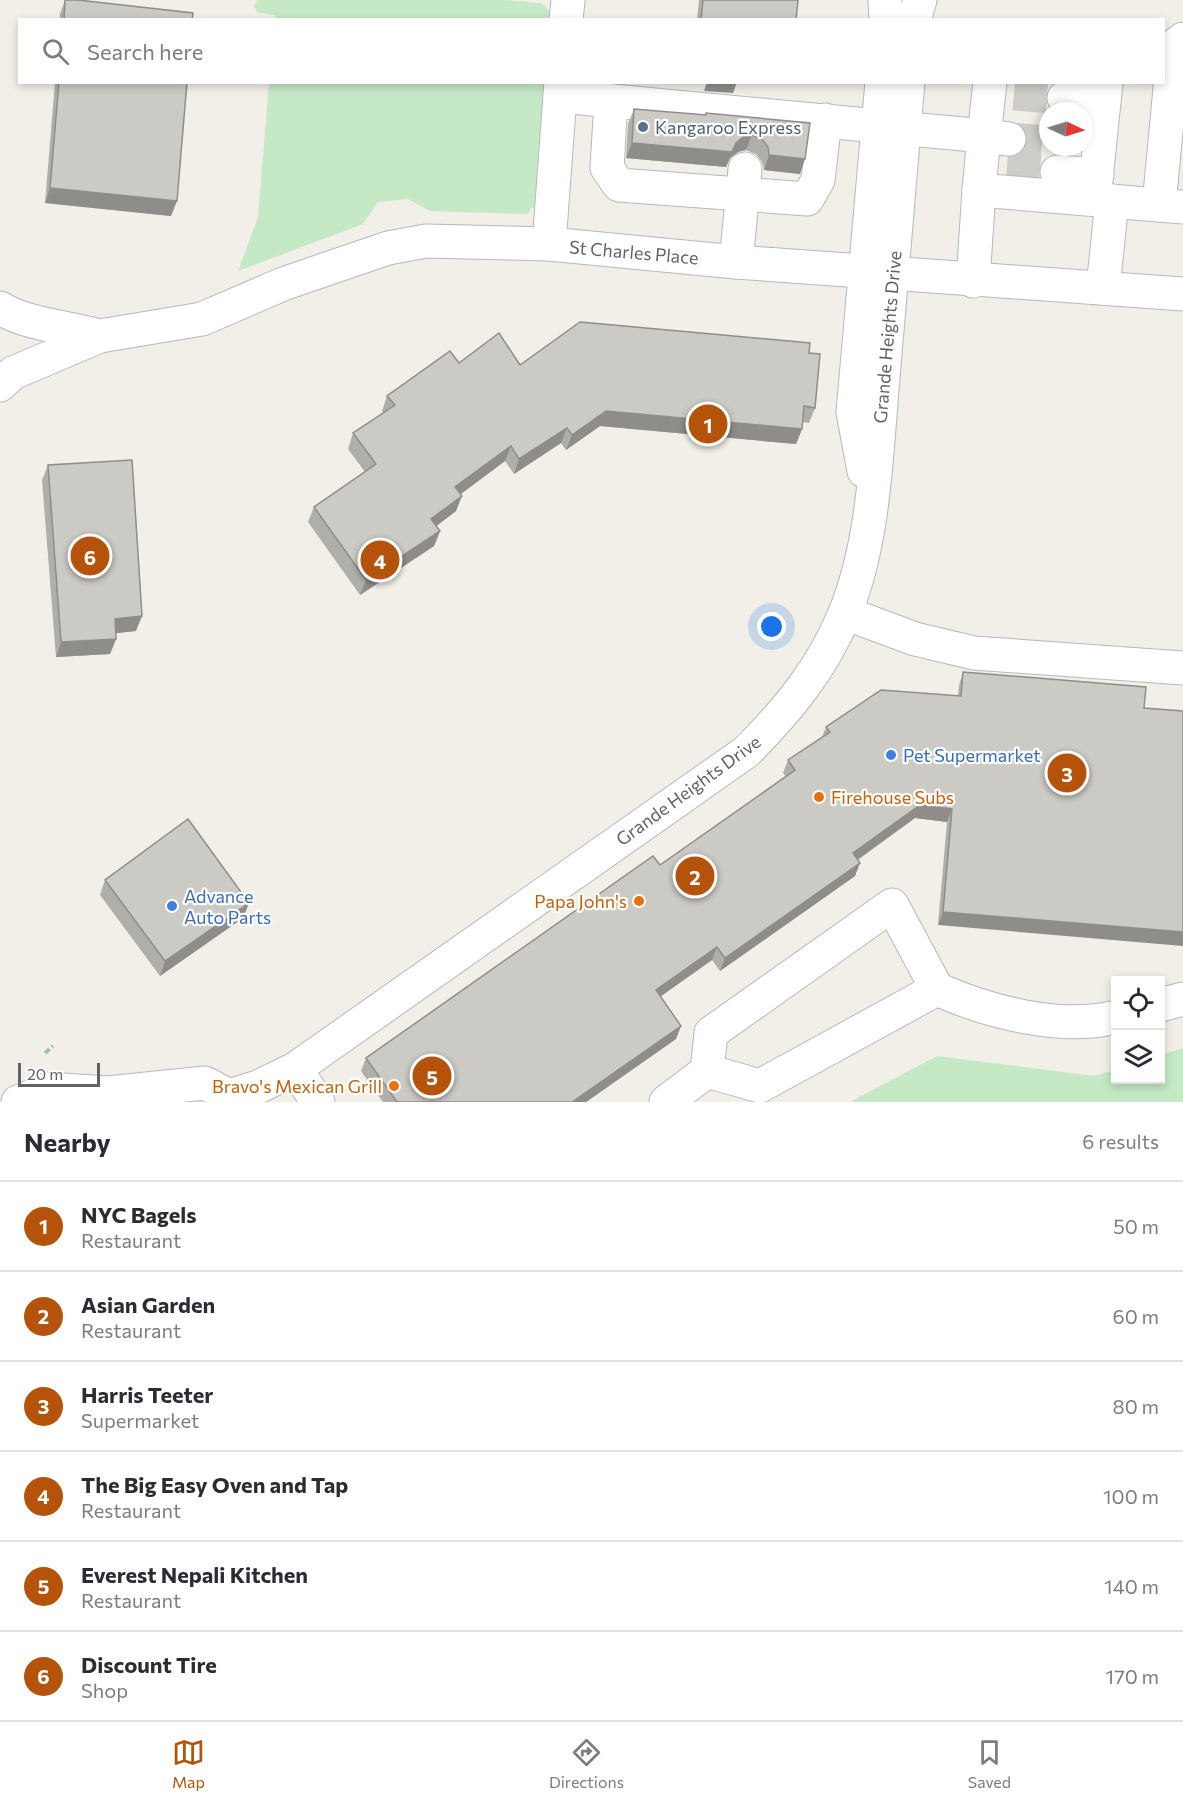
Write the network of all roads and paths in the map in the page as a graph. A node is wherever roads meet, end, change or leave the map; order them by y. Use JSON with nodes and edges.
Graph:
{"nodes":[{"id":1,"x":568,"y":0,"type":"edge"},
{"id":2,"x":885,"y":0,"type":"edge"},
{"id":3,"x":920,"y":0,"type":"edge"},
{"id":4,"x":566,"y":18,"type":"edge"},
{"id":5,"x":886,"y":18,"type":"edge"},
{"id":6,"x":915,"y":18,"type":"edge"},
{"id":7,"x":1183,"y":39,"type":"edge"},
{"id":8,"x":882,"y":84,"type":"edge"},
{"id":9,"x":907,"y":84,"type":"edge"},
{"id":10,"x":560,"y":89,"type":"edge"},
{"id":11,"x":998,"y":90,"type":"edge"},
{"id":12,"x":1105,"y":92,"type":"edge"},
{"id":13,"x":1064,"y":98,"type":"tunnel mouth"},
{"id":14,"x":611,"y":101,"type":"junction"},
{"id":15,"x":825,"y":120,"type":"junction"},
{"id":16,"x":891,"y":127,"type":"junction"},
{"id":17,"x":992,"y":160,"type":"junction"},
{"id":18,"x":1058,"y":172,"type":"tunnel mouth"},
{"id":19,"x":1097,"y":173,"type":"edge"},
{"id":20,"x":743,"y":182,"type":"junction"},
{"id":21,"x":1171,"y":206,"type":"edge"},
{"id":22,"x":549,"y":244,"type":"junction"},
{"id":23,"x":736,"y":262,"type":"junction"},
{"id":24,"x":879,"y":272,"type":"junction"},
{"id":25,"x":973,"y":281,"type":"junction"},
{"id":26,"x":1103,"y":288,"type":"junction"},
{"id":27,"x":1183,"y":294,"type":"edge"},
{"id":28,"x":0,"y":308,"type":"edge"},
{"id":29,"x":100,"y":336,"type":"junction"},
{"id":30,"x":0,"y":385,"type":"edge"},
{"id":31,"x":870,"y":499,"type":"junction"},
{"id":32,"x":845,"y":613,"type":"junction"},
{"id":33,"x":1183,"y":668,"type":"edge"},
{"id":34,"x":937,"y":989,"type":"junction"},
{"id":35,"x":1183,"y":999,"type":"edge"},
{"id":36,"x":1165,"y":1004,"type":"edge"},
{"id":37,"x":1111,"y":1018,"type":"edge"},
{"id":38,"x":53,"y":1046,"type":"dead end"},
{"id":39,"x":45,"y":1053,"type":"dead end"},
{"id":40,"x":294,"y":1069,"type":"junction"},
{"id":41,"x":707,"y":1071,"type":"junction"},
{"id":42,"x":227,"y":1099,"type":"edge"},
{"id":43,"x":18,"y":1102,"type":"edge"},
{"id":44,"x":318,"y":1102,"type":"edge"},
{"id":45,"x":666,"y":1102,"type":"edge"}],
"edges":[{"from":1,"to":4,"type":"lane"},
{"from":2,"to":5,"type":"lane"},
{"from":3,"to":6,"type":"lane"},
{"from":7,"to":21,"type":"lane"},
{"from":8,"to":16,"type":"lane","name":"Grande Heights Drive"},
{"from":9,"to":16,"type":"lane","name":"Grande Heights Drive"},
{"from":10,"to":14,"type":"lane"},
{"from":10,"to":22,"type":"lane"},
{"from":11,"to":17,"type":"lane"},
{"from":12,"to":13,"type":"lane"},
{"from":12,"to":19,"type":"lane"},
{"from":14,"to":15,"type":"lane"},
{"from":14,"to":20,"type":"lane"},
{"from":15,"to":16,"type":"lane"},
{"from":15,"to":20,"type":"lane"},
{"from":16,"to":17,"type":"lane"},
{"from":16,"to":24,"type":"lane","name":"Grande Heights Drive"},
{"from":17,"to":19,"type":"lane"},
{"from":17,"to":25,"type":"lane"},
{"from":18,"to":19,"type":"lane"},
{"from":19,"to":21,"type":"lane"},
{"from":19,"to":26,"type":"lane"},
{"from":20,"to":23,"type":"lane"},
{"from":22,"to":23,"type":"lane","name":"St Charles Place"},
{"from":22,"to":29,"type":"lane","name":"St Charles Place"},
{"from":23,"to":24,"type":"lane","name":"St Charles Place"},
{"from":24,"to":25,"type":"lane","name":"St Charles Place"},
{"from":24,"to":31,"type":"lane","name":"Grande Heights Drive"},
{"from":24,"to":31,"type":"lane","name":"Grande Heights Drive"},
{"from":25,"to":26,"type":"lane","name":"St Charles Place"},
{"from":26,"to":27,"type":"lane","name":"St Charles Place"},
{"from":28,"to":29,"type":"lane","name":"St Charles Place"},
{"from":29,"to":30,"type":"lane","name":"St Charles Place"},
{"from":31,"to":32,"type":"lane","name":"Grande Heights Drive"},
{"from":32,"to":33,"type":"lane"},
{"from":32,"to":40,"type":"lane","name":"Grande Heights Drive"},
{"from":34,"to":37,"type":"lane"},
{"from":34,"to":41,"type":"lane"},
{"from":34,"to":41,"type":"lane"},
{"from":35,"to":36,"type":"lane"},
{"from":38,"to":39,"type":"path"},
{"from":40,"to":42,"type":"lane","name":"Grande Heights Drive"},
{"from":40,"to":44,"type":"lane"},
{"from":41,"to":45,"type":"lane"},
{"from":42,"to":43,"type":"lane"}]}
